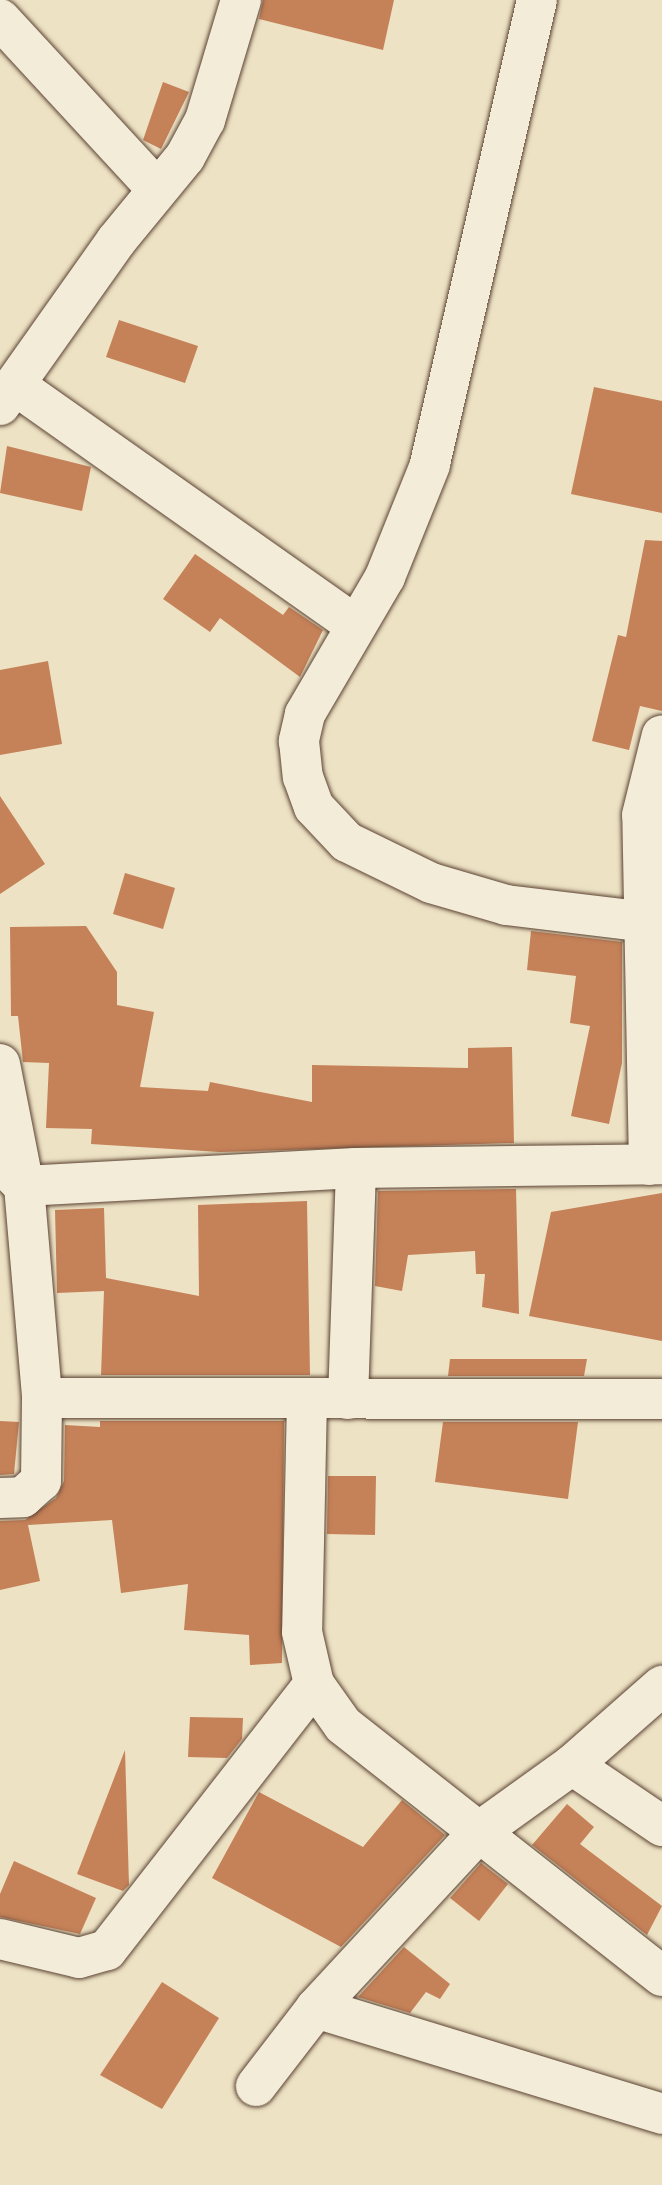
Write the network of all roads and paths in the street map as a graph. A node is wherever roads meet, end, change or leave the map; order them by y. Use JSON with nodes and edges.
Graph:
{"nodes":[{"id":1,"x":241,"y":0,"type":"edge"},
{"id":2,"x":537,"y":0,"type":"edge"},
{"id":3,"x":0,"y":19,"type":"edge"},
{"id":4,"x":157,"y":189,"type":"junction"},
{"id":5,"x":7,"y":395,"type":"edge"},
{"id":6,"x":355,"y":625,"type":"junction"},
{"id":7,"x":662,"y":735,"type":"edge"},
{"id":8,"x":646,"y":922,"type":"junction"},
{"id":9,"x":0,"y":1064,"type":"edge"},
{"id":10,"x":655,"y":1164,"type":"edge"},
{"id":11,"x":356,"y":1168,"type":"junction"},
{"id":12,"x":12,"y":1174,"type":"edge"},
{"id":13,"x":42,"y":1398,"type":"junction"},
{"id":14,"x":307,"y":1399,"type":"junction"},
{"id":15,"x":348,"y":1399,"type":"junction"},
{"id":16,"x":662,"y":1399,"type":"edge"},
{"id":17,"x":0,"y":1498,"type":"edge"},
{"id":18,"x":314,"y":1684,"type":"junction"},
{"id":19,"x":662,"y":1686,"type":"edge"},
{"id":20,"x":572,"y":1765,"type":"junction"},
{"id":21,"x":662,"y":1826,"type":"edge"},
{"id":22,"x":480,"y":1831,"type":"junction"},
{"id":23,"x":0,"y":1939,"type":"edge"},
{"id":24,"x":662,"y":1976,"type":"edge"},
{"id":25,"x":316,"y":2008,"type":"junction"},
{"id":26,"x":256,"y":2086,"type":"dead end"},
{"id":27,"x":662,"y":2114,"type":"edge"}],
"edges":[{"from":1,"to":4,"type":"street"},
{"from":2,"to":6,"type":"street"},
{"from":3,"to":4,"type":"street"},
{"from":4,"to":5,"type":"street"},
{"from":5,"to":6,"type":"street"},
{"from":6,"to":8,"type":"street"},
{"from":7,"to":8,"type":"street"},
{"from":8,"to":10,"type":"street"},
{"from":9,"to":12,"type":"street"},
{"from":10,"to":11,"type":"street"},
{"from":11,"to":12,"type":"street"},
{"from":11,"to":15,"type":"street"},
{"from":12,"to":13,"type":"street"},
{"from":13,"to":14,"type":"street"},
{"from":13,"to":17,"type":"street"},
{"from":14,"to":15,"type":"street"},
{"from":14,"to":18,"type":"street"},
{"from":15,"to":16,"type":"street"},
{"from":18,"to":22,"type":"street"},
{"from":18,"to":23,"type":"street"},
{"from":19,"to":20,"type":"street"},
{"from":20,"to":21,"type":"street"},
{"from":20,"to":22,"type":"street"},
{"from":22,"to":24,"type":"street"},
{"from":22,"to":25,"type":"street"},
{"from":25,"to":26,"type":"street"},
{"from":25,"to":27,"type":"street"}]}
